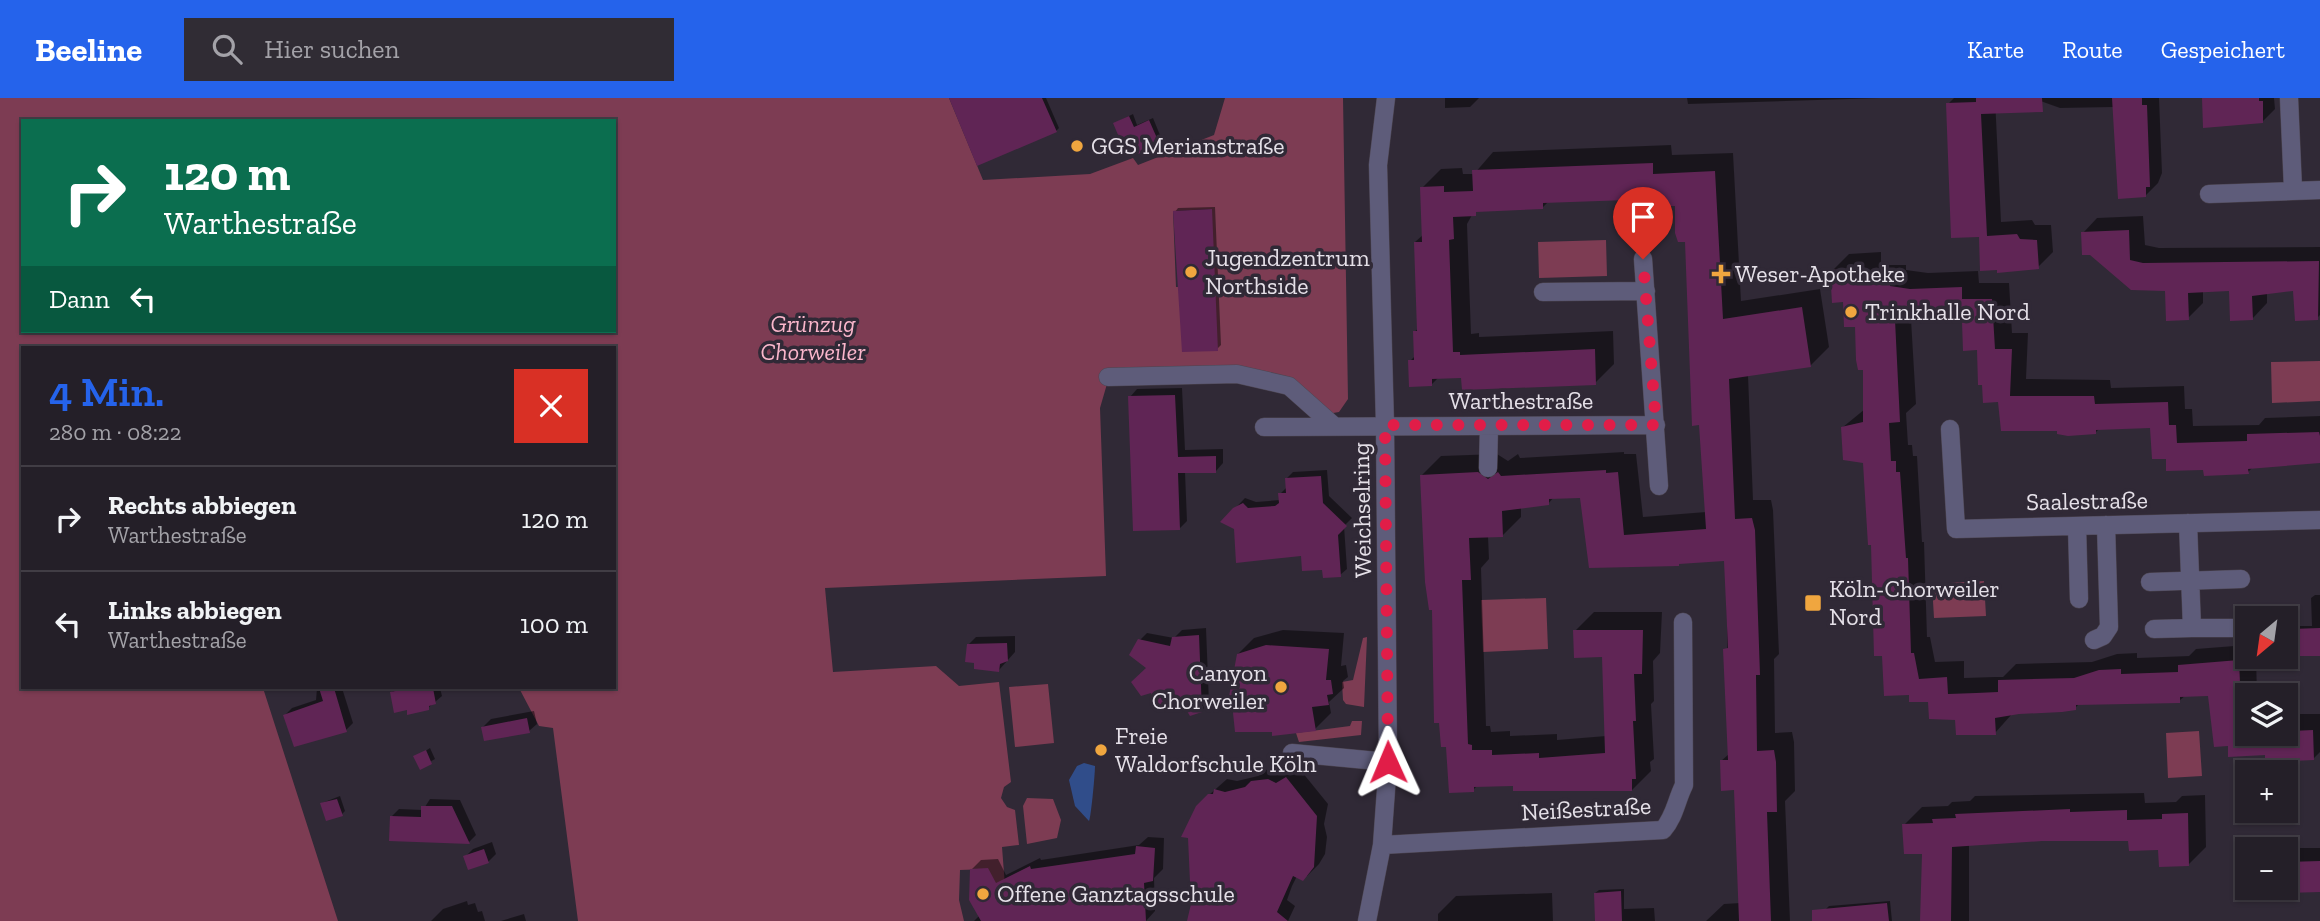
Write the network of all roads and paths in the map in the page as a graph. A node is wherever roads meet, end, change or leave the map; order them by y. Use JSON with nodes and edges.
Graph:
{"nodes":[{"id":1,"x":1385,"y":98,"type":"edge"},
{"id":2,"x":2288,"y":98,"type":"edge"},
{"id":3,"x":2293,"y":189,"type":"junction"},
{"id":4,"x":2320,"y":190,"type":"edge"},
{"id":5,"x":2209,"y":194,"type":"dead end"},
{"id":6,"x":1643,"y":259,"type":"dead end"},
{"id":7,"x":1646,"y":291,"type":"junction"},
{"id":8,"x":1542,"y":292,"type":"dead end"},
{"id":9,"x":1108,"y":377,"type":"dead end"},
{"id":10,"x":1385,"y":425,"type":"junction"},
{"id":11,"x":1656,"y":425,"type":"junction"},
{"id":12,"x":1334,"y":426,"type":"junction"},
{"id":13,"x":1489,"y":426,"type":"junction"},
{"id":14,"x":1264,"y":427,"type":"dead end"},
{"id":15,"x":1950,"y":429,"type":"dead end"},
{"id":16,"x":1488,"y":468,"type":"dead end"},
{"id":17,"x":1659,"y":486,"type":"dead end"},
{"id":18,"x":2320,"y":520,"type":"edge"},
{"id":19,"x":2188,"y":523,"type":"junction"},
{"id":20,"x":2077,"y":526,"type":"junction"},
{"id":21,"x":2102,"y":526,"type":"junction"},
{"id":22,"x":2241,"y":579,"type":"dead end"},
{"id":23,"x":2190,"y":580,"type":"junction"},
{"id":24,"x":2150,"y":582,"type":"dead end"},
{"id":25,"x":1683,"y":622,"type":"dead end"},
{"id":26,"x":2192,"y":628,"type":"junction"},
{"id":27,"x":2235,"y":628,"type":"edge"},
{"id":28,"x":2154,"y":629,"type":"dead end"},
{"id":29,"x":2094,"y":640,"type":"dead end"},
{"id":30,"x":1292,"y":753,"type":"dead end"},
{"id":31,"x":1388,"y":762,"type":"junction"},
{"id":32,"x":1382,"y":845,"type":"junction"},
{"id":33,"x":1367,"y":921,"type":"edge"}],
"edges":[{"from":1,"to":10,"type":"street","name":"Weichselring"},
{"from":2,"to":3,"type":"street"},
{"from":3,"to":4,"type":"street"},
{"from":3,"to":5,"type":"street"},
{"from":6,"to":7,"type":"street"},
{"from":7,"to":8,"type":"street"},
{"from":7,"to":11,"type":"street"},
{"from":9,"to":12,"type":"street"},
{"from":10,"to":12,"type":"street","name":"Warthestraße"},
{"from":10,"to":13,"type":"street","name":"Warthestraße"},
{"from":10,"to":31,"type":"street","name":"Weichselring"},
{"from":11,"to":13,"type":"street","name":"Warthestraße"},
{"from":11,"to":17,"type":"street"},
{"from":12,"to":14,"type":"street","name":"Warthestraße"},
{"from":13,"to":16,"type":"street"},
{"from":15,"to":20,"type":"street","name":"Saalestraße"},
{"from":18,"to":19,"type":"street","name":"Saalestraße"},
{"from":19,"to":21,"type":"street","name":"Saalestraße"},
{"from":19,"to":23,"type":"street"},
{"from":20,"to":21,"type":"street","name":"Saalestraße"},
{"from":20,"to":21,"type":"street"},
{"from":21,"to":29,"type":"street"},
{"from":22,"to":23,"type":"street"},
{"from":23,"to":24,"type":"street"},
{"from":23,"to":26,"type":"street"},
{"from":25,"to":32,"type":"street","name":"Neißestraße"},
{"from":26,"to":27,"type":"street"},
{"from":26,"to":28,"type":"street"},
{"from":30,"to":31,"type":"street"},
{"from":31,"to":32,"type":"street","name":"Weichselring"},
{"from":32,"to":33,"type":"street","name":"Weichselring"}]}
